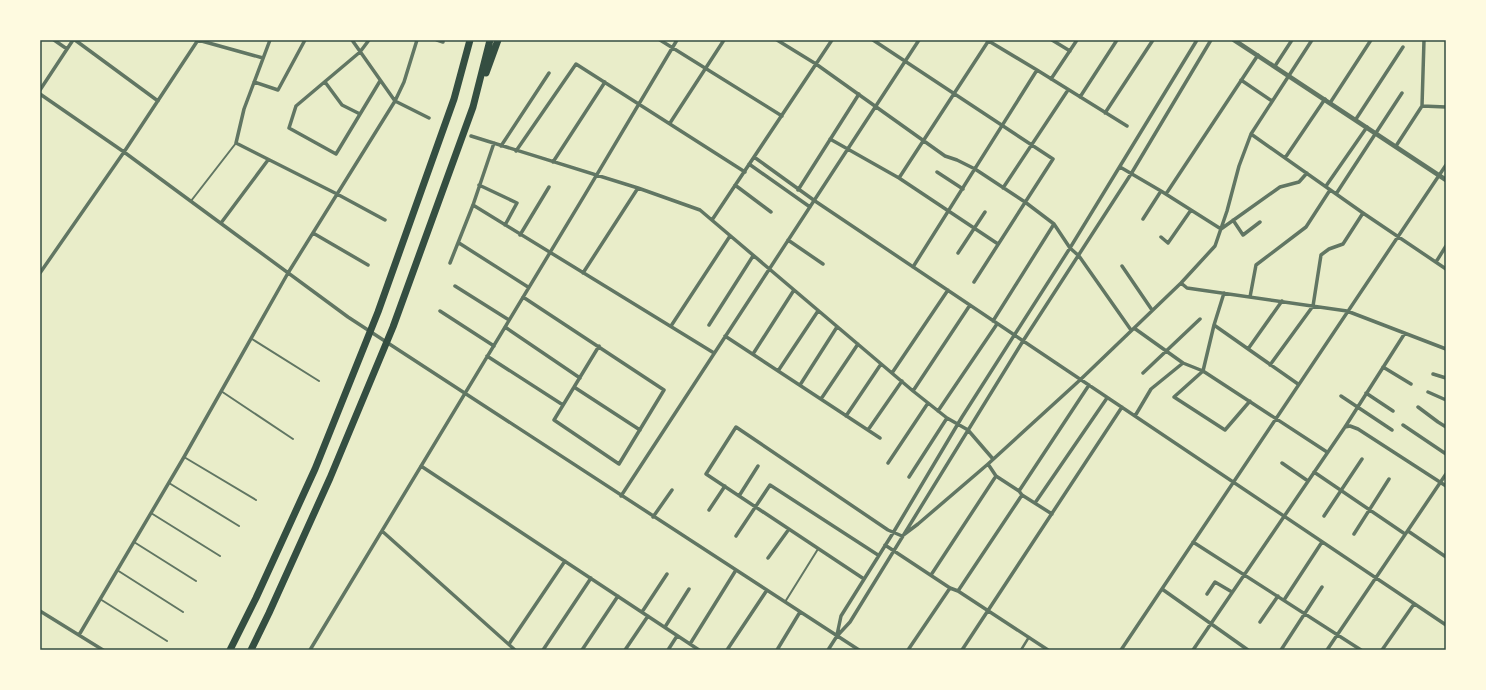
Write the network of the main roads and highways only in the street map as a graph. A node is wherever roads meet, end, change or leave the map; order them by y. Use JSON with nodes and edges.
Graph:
{"nodes":[{"id":1,"x":470,"y":40,"type":"edge"},
{"id":2,"x":490,"y":40,"type":"edge"},
{"id":3,"x":498,"y":40,"type":"edge"},
{"id":4,"x":473,"y":107,"type":"junction"},
{"id":5,"x":230,"y":650,"type":"edge"},
{"id":6,"x":251,"y":650,"type":"edge"}],
"edges":[{"from":1,"to":5,"type":"highway"},
{"from":2,"to":4,"type":"highway"},
{"from":3,"to":4,"type":"highway"},
{"from":4,"to":6,"type":"highway"}]}
